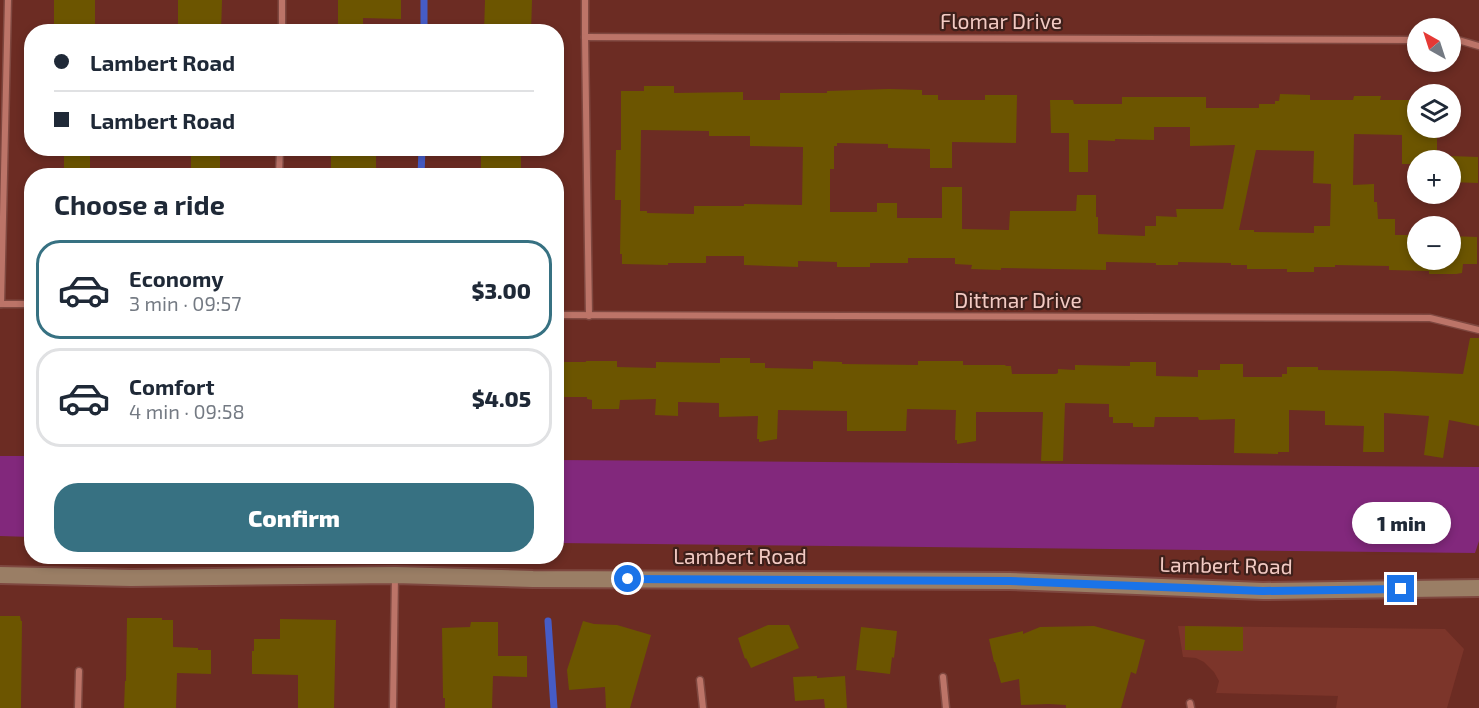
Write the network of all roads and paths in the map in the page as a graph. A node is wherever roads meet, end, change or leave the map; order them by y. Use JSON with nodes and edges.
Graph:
{"nodes":[{"id":1,"x":8,"y":0,"type":"edge"},
{"id":2,"x":282,"y":0,"type":"edge"},
{"id":3,"x":585,"y":0,"type":"edge"},
{"id":4,"x":282,"y":24,"type":"edge"},
{"id":5,"x":585,"y":37,"type":"junction"},
{"id":6,"x":1407,"y":40,"type":"edge"},
{"id":7,"x":1461,"y":41,"type":"edge"},
{"id":8,"x":1479,"y":46,"type":"edge"},
{"id":9,"x":0,"y":304,"type":"edge"},
{"id":10,"x":24,"y":304,"type":"edge"},
{"id":11,"x":564,"y":315,"type":"edge"},
{"id":12,"x":589,"y":316,"type":"junction"},
{"id":13,"x":1479,"y":330,"type":"edge"},
{"id":14,"x":0,"y":575,"type":"edge"},
{"id":15,"x":395,"y":575,"type":"junction"},
{"id":16,"x":1479,"y":588,"type":"edge"},
{"id":17,"x":79,"y":671,"type":"dead end"},
{"id":18,"x":943,"y":677,"type":"dead end"},
{"id":19,"x":700,"y":680,"type":"dead end"},
{"id":20,"x":78,"y":708,"type":"edge"},
{"id":21,"x":393,"y":708,"type":"edge"},
{"id":22,"x":703,"y":708,"type":"edge"},
{"id":23,"x":946,"y":708,"type":"edge"}],
"edges":[{"from":1,"to":9,"type":"street"},
{"from":2,"to":4,"type":"street"},
{"from":3,"to":5,"type":"street"},
{"from":5,"to":6,"type":"street","name":"Flomar Drive"},
{"from":5,"to":12,"type":"street"},
{"from":7,"to":8,"type":"street"},
{"from":9,"to":10,"type":"street"},
{"from":11,"to":12,"type":"street","name":"Dittmar Drive"},
{"from":12,"to":13,"type":"street","name":"Dittmar Drive"},
{"from":14,"to":15,"type":"main road","name":"Lambert Road"},
{"from":15,"to":16,"type":"main road","name":"Lambert Road"},
{"from":15,"to":21,"type":"street"},
{"from":17,"to":20,"type":"street"},
{"from":18,"to":23,"type":"street"},
{"from":19,"to":22,"type":"street"}]}
